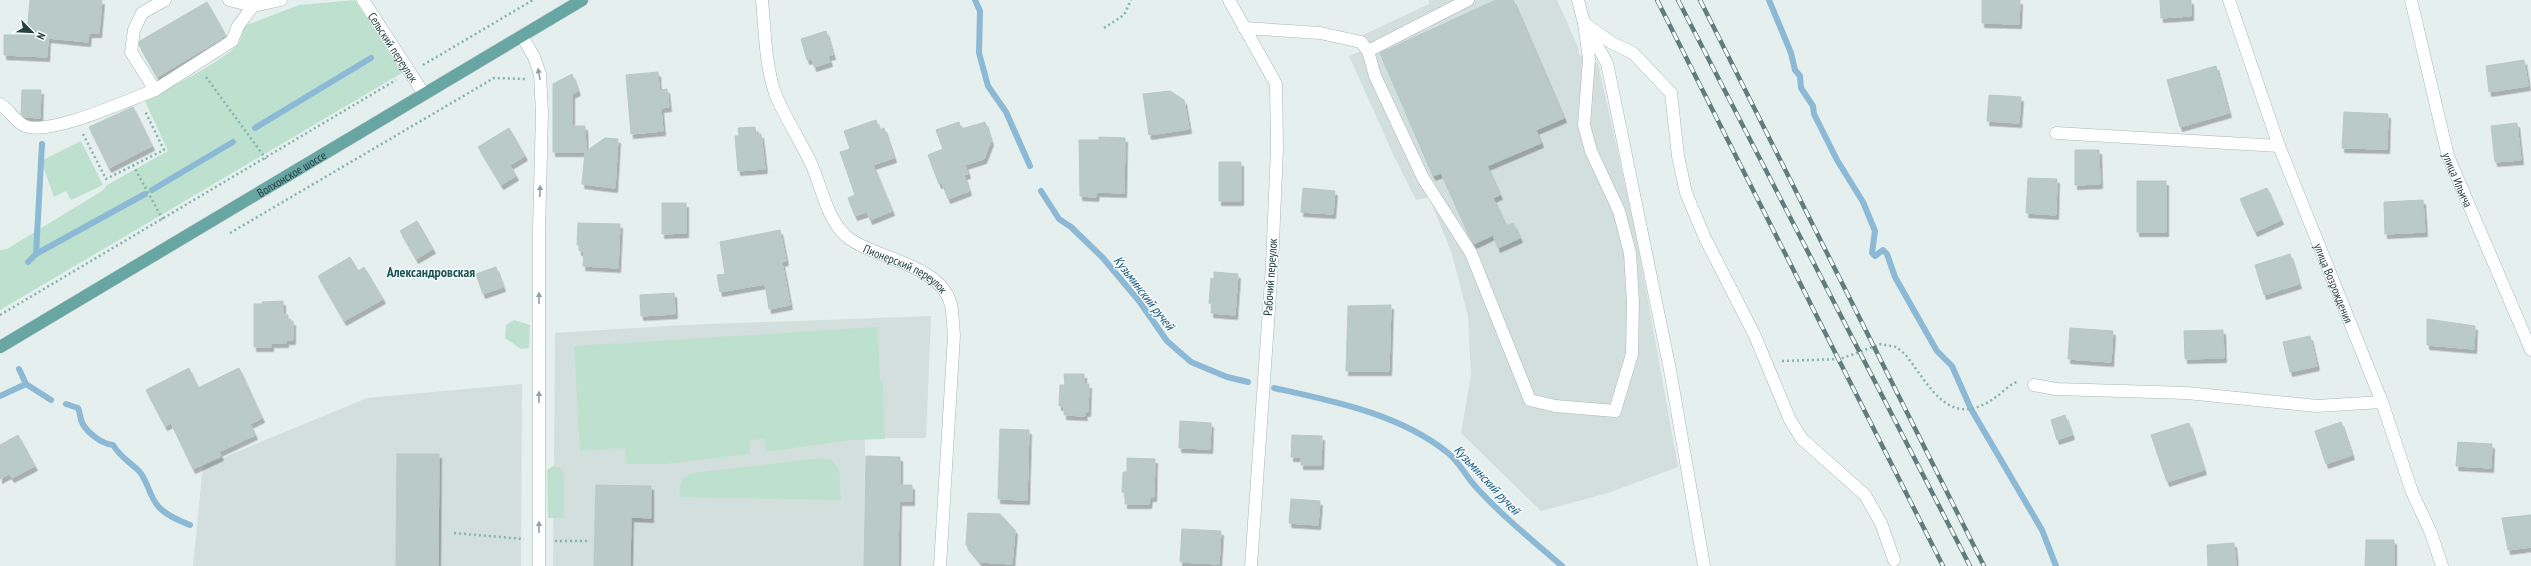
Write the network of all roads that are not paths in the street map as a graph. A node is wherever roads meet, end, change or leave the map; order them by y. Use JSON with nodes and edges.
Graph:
{"nodes":[{"id":1,"x":165,"y":0,"type":"edge"},
{"id":2,"x":229,"y":0,"type":"edge"},
{"id":3,"x":281,"y":0,"type":"edge"},
{"id":4,"x":363,"y":0,"type":"edge"},
{"id":5,"x":582,"y":0,"type":"edge"},
{"id":6,"x":762,"y":0,"type":"edge"},
{"id":7,"x":1229,"y":0,"type":"edge"},
{"id":8,"x":1468,"y":0,"type":"edge"},
{"id":9,"x":1578,"y":0,"type":"edge"},
{"id":10,"x":2229,"y":0,"type":"edge"},
{"id":11,"x":2411,"y":0,"type":"edge"},
{"id":12,"x":253,"y":6,"type":"junction"},
{"id":13,"x":1584,"y":23,"type":"junction"},
{"id":14,"x":1244,"y":28,"type":"junction"},
{"id":15,"x":522,"y":36,"type":"junction"},
{"id":16,"x":1368,"y":51,"type":"junction"},
{"id":17,"x":154,"y":90,"type":"junction"},
{"id":18,"x":424,"y":94,"type":"junction"},
{"id":19,"x":0,"y":104,"type":"edge"},
{"id":20,"x":2056,"y":133,"type":"dead end"},
{"id":21,"x":2279,"y":146,"type":"junction"},
{"id":22,"x":0,"y":347,"type":"edge"},
{"id":23,"x":2531,"y":350,"type":"edge"},
{"id":24,"x":2034,"y":385,"type":"road end"},
{"id":25,"x":2382,"y":402,"type":"junction"},
{"id":26,"x":1894,"y":560,"type":"dead end"},
{"id":27,"x":539,"y":566,"type":"edge"},
{"id":28,"x":940,"y":566,"type":"edge"},
{"id":29,"x":1251,"y":566,"type":"edge"},
{"id":30,"x":1704,"y":566,"type":"edge"},
{"id":31,"x":2442,"y":566,"type":"edge"}],
"edges":[{"from":1,"to":17,"type":"street"},
{"from":2,"to":12,"type":"street"},
{"from":3,"to":12,"type":"street"},
{"from":4,"to":18,"type":"street","name":"Сельский переулок"},
{"from":5,"to":15,"type":"main road","name":"Волхонское шоссе"},
{"from":6,"to":28,"type":"street","name":"Пионерский переулок"},
{"from":7,"to":14,"type":"street","name":"Рабочий переулок"},
{"from":8,"to":16,"type":"street"},
{"from":9,"to":13,"type":"street"},
{"from":10,"to":21,"type":"street","name":"улица Возрождения"},
{"from":11,"to":23,"type":"street","name":"улица Ильича"},
{"from":12,"to":17,"type":"street"},
{"from":13,"to":16,"type":"street"},
{"from":13,"to":26,"type":"street"},
{"from":13,"to":30,"type":"street"},
{"from":14,"to":16,"type":"street"},
{"from":14,"to":29,"type":"street","name":"Рабочий переулок"},
{"from":15,"to":18,"type":"main road","name":"Волхонское шоссе"},
{"from":27,"to":15,"type":"street","one_way":true},
{"from":17,"to":19,"type":"street"},
{"from":18,"to":22,"type":"main road","name":"Волхонское шоссе"},
{"from":20,"to":21,"type":"street"},
{"from":21,"to":25,"type":"street","name":"улица Возрождения"},
{"from":24,"to":25,"type":"street"},
{"from":25,"to":31,"type":"street","name":"улица Возрождения"}]}
